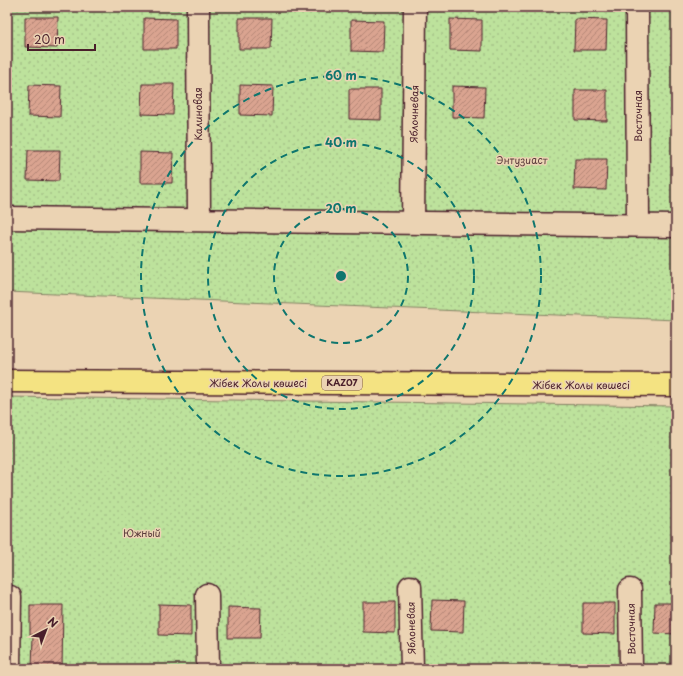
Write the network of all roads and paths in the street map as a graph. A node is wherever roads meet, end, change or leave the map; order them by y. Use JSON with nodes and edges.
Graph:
{"nodes":[{"id":1,"x":198,"y":7,"type":"edge"},
{"id":2,"x":415,"y":7,"type":"edge"},
{"id":3,"x":637,"y":7,"type":"edge"},
{"id":4,"x":7,"y":218,"type":"edge"},
{"id":5,"x":199,"y":220,"type":"junction"},
{"id":6,"x":413,"y":222,"type":"junction"},
{"id":7,"x":638,"y":225,"type":"junction"},
{"id":8,"x":676,"y":226,"type":"edge"},
{"id":9,"x":7,"y":381,"type":"edge"},
{"id":10,"x":676,"y":385,"type":"edge"},
{"id":11,"x":410,"y":587,"type":"dead end"},
{"id":12,"x":630,"y":590,"type":"dead end"},
{"id":13,"x":207,"y":594,"type":"dead end"},
{"id":14,"x":10,"y":596,"type":"dead end"},
{"id":15,"x":9,"y":669,"type":"edge"},
{"id":16,"x":208,"y":669,"type":"edge"},
{"id":17,"x":412,"y":669,"type":"edge"},
{"id":18,"x":631,"y":669,"type":"edge"}],
"edges":[{"from":1,"to":5,"type":"street","name":"Калиновая"},
{"from":2,"to":6,"type":"street","name":"Яблочневая"},
{"from":3,"to":7,"type":"street","name":"Восточная"},
{"from":4,"to":5,"type":"street"},
{"from":5,"to":6,"type":"street"},
{"from":6,"to":7,"type":"street"},
{"from":7,"to":8,"type":"street"},
{"from":9,"to":10,"type":"highway","name":"Жібек Жолы көшесі","number":"KAZ07"},
{"from":11,"to":17,"type":"street","name":"Яблоневая"},
{"from":12,"to":18,"type":"street","name":"Восточная"},
{"from":13,"to":16,"type":"street"},
{"from":14,"to":15,"type":"street"}]}
